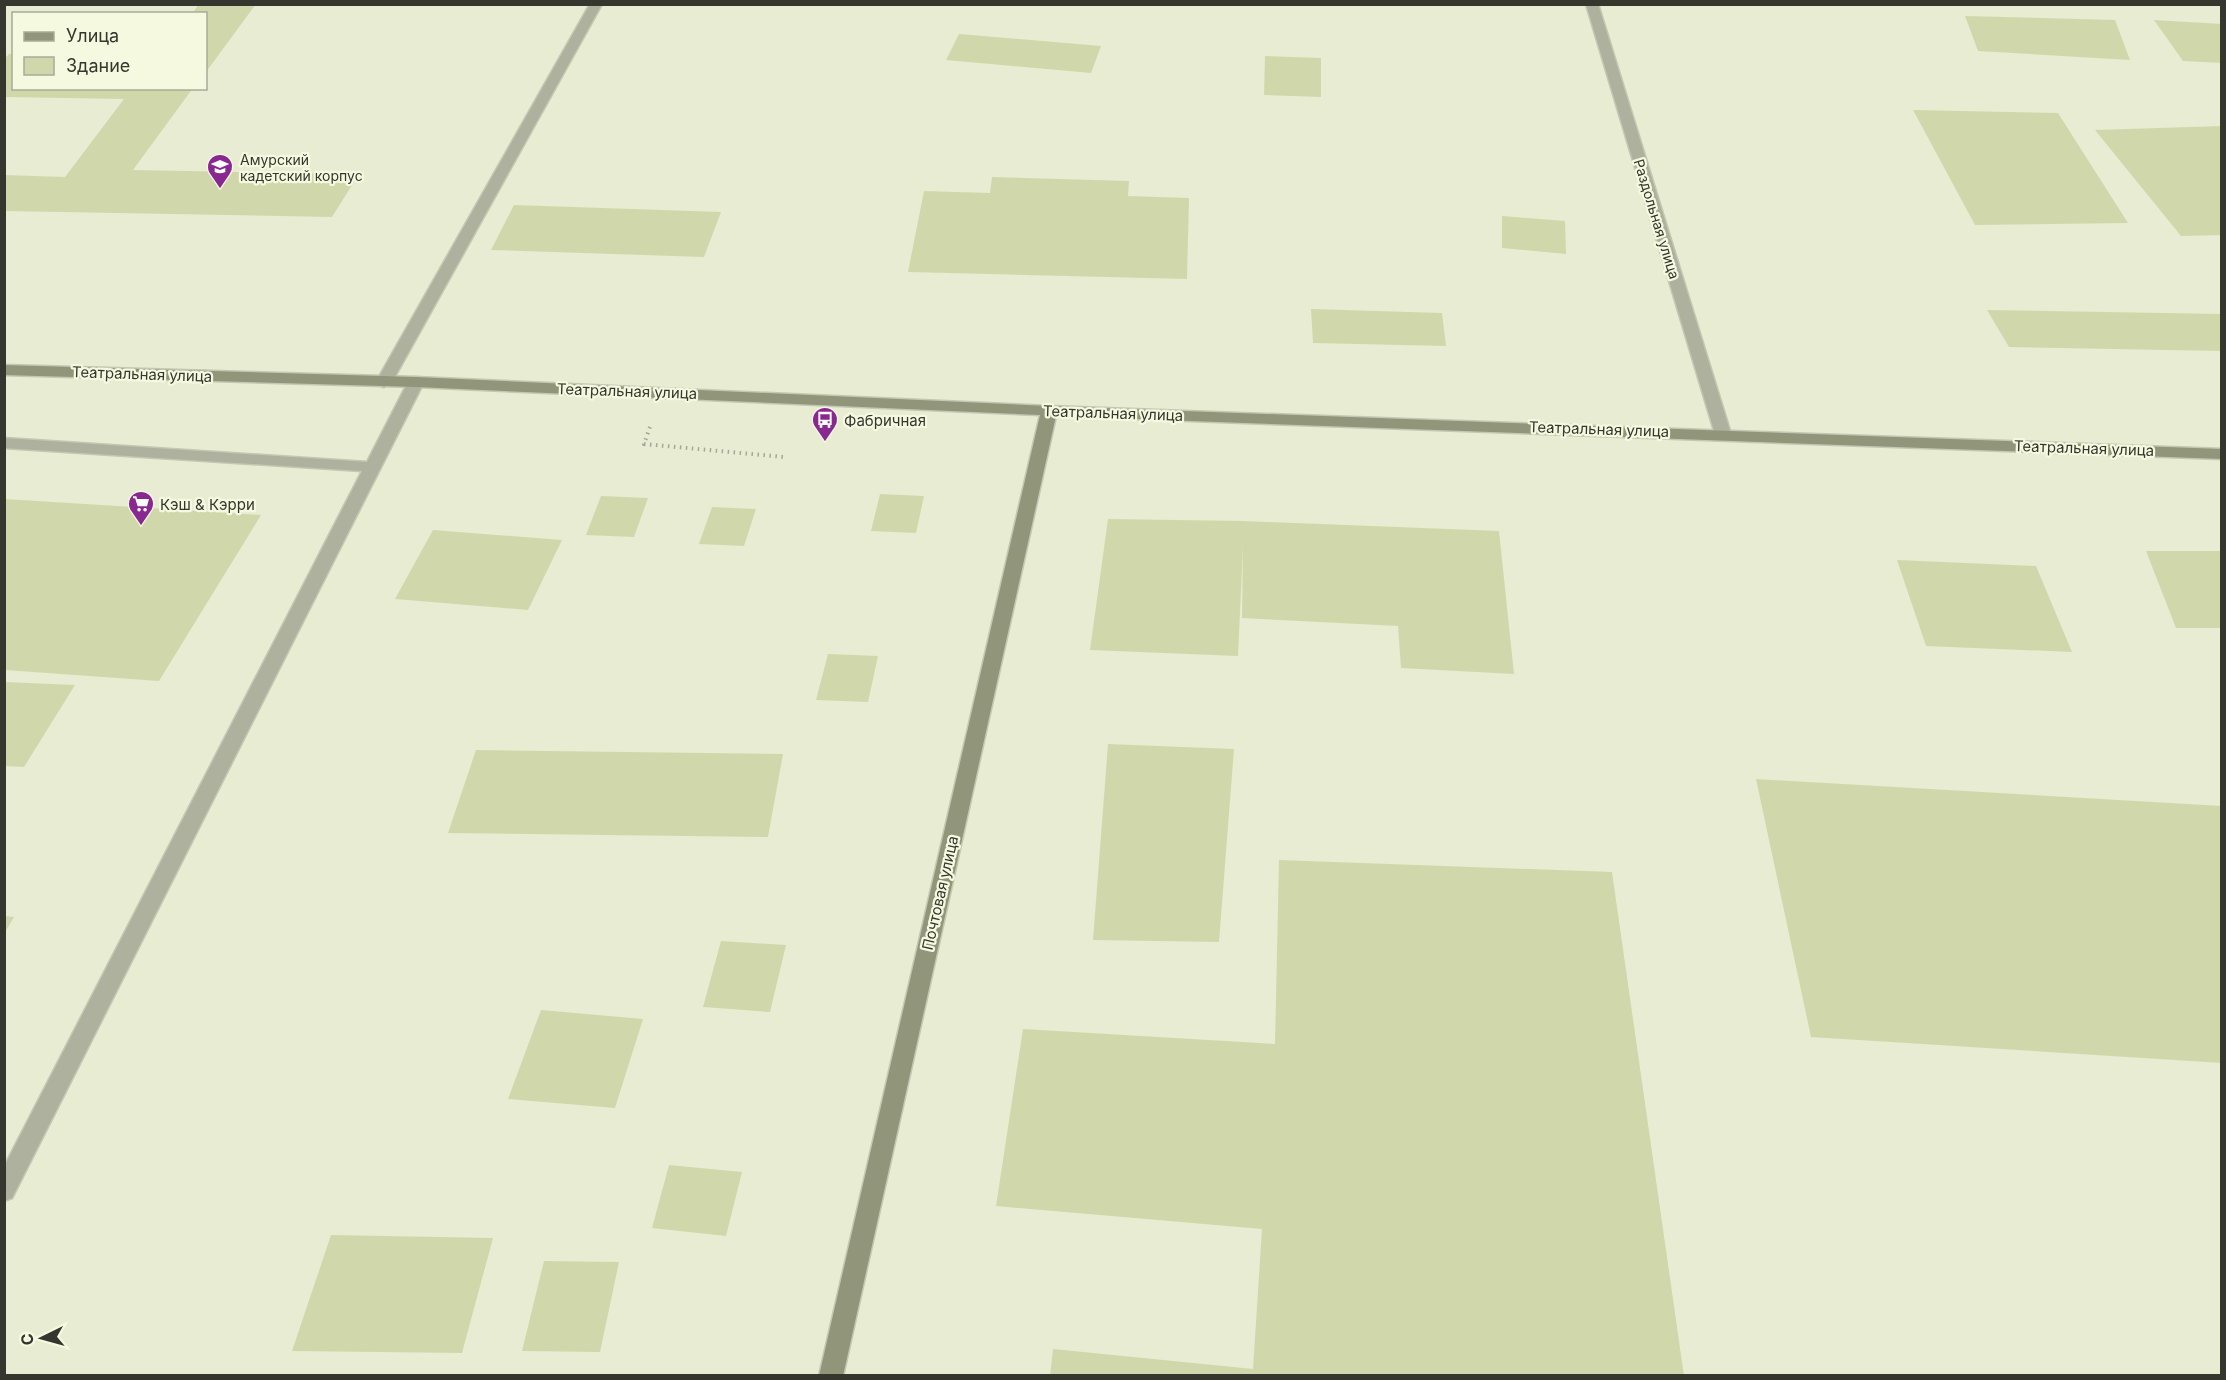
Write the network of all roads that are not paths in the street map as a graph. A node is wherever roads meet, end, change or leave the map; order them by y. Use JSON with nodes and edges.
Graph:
{"nodes":[{"id":1,"x":596,"y":4,"type":"edge"},
{"id":2,"x":1592,"y":4,"type":"edge"},
{"id":3,"x":4,"y":370,"type":"edge"},
{"id":4,"x":384,"y":382,"type":"junction"},
{"id":5,"x":416,"y":382,"type":"junction"},
{"id":6,"x":1049,"y":411,"type":"junction"},
{"id":7,"x":1723,"y":434,"type":"junction"},
{"id":8,"x":4,"y":443,"type":"edge"},
{"id":9,"x":2222,"y":454,"type":"edge"},
{"id":10,"x":372,"y":467,"type":"junction"},
{"id":11,"x":4,"y":1191,"type":"edge"},
{"id":12,"x":831,"y":1376,"type":"edge"}],
"edges":[{"from":1,"to":4,"type":"street"},
{"from":2,"to":7,"type":"street","name":"Раздольная улица"},
{"from":3,"to":4,"type":"main road","name":"Театральная улица"},
{"from":4,"to":5,"type":"main road","name":"Театральная улица"},
{"from":5,"to":6,"type":"main road","name":"Театральная улица"},
{"from":5,"to":10,"type":"street"},
{"from":6,"to":7,"type":"main road","name":"Театральная улица"},
{"from":6,"to":12,"type":"main road","name":"Почтовая улица"},
{"from":7,"to":9,"type":"main road","name":"Театральная улица"},
{"from":8,"to":10,"type":"street"},
{"from":10,"to":11,"type":"street"}]}
